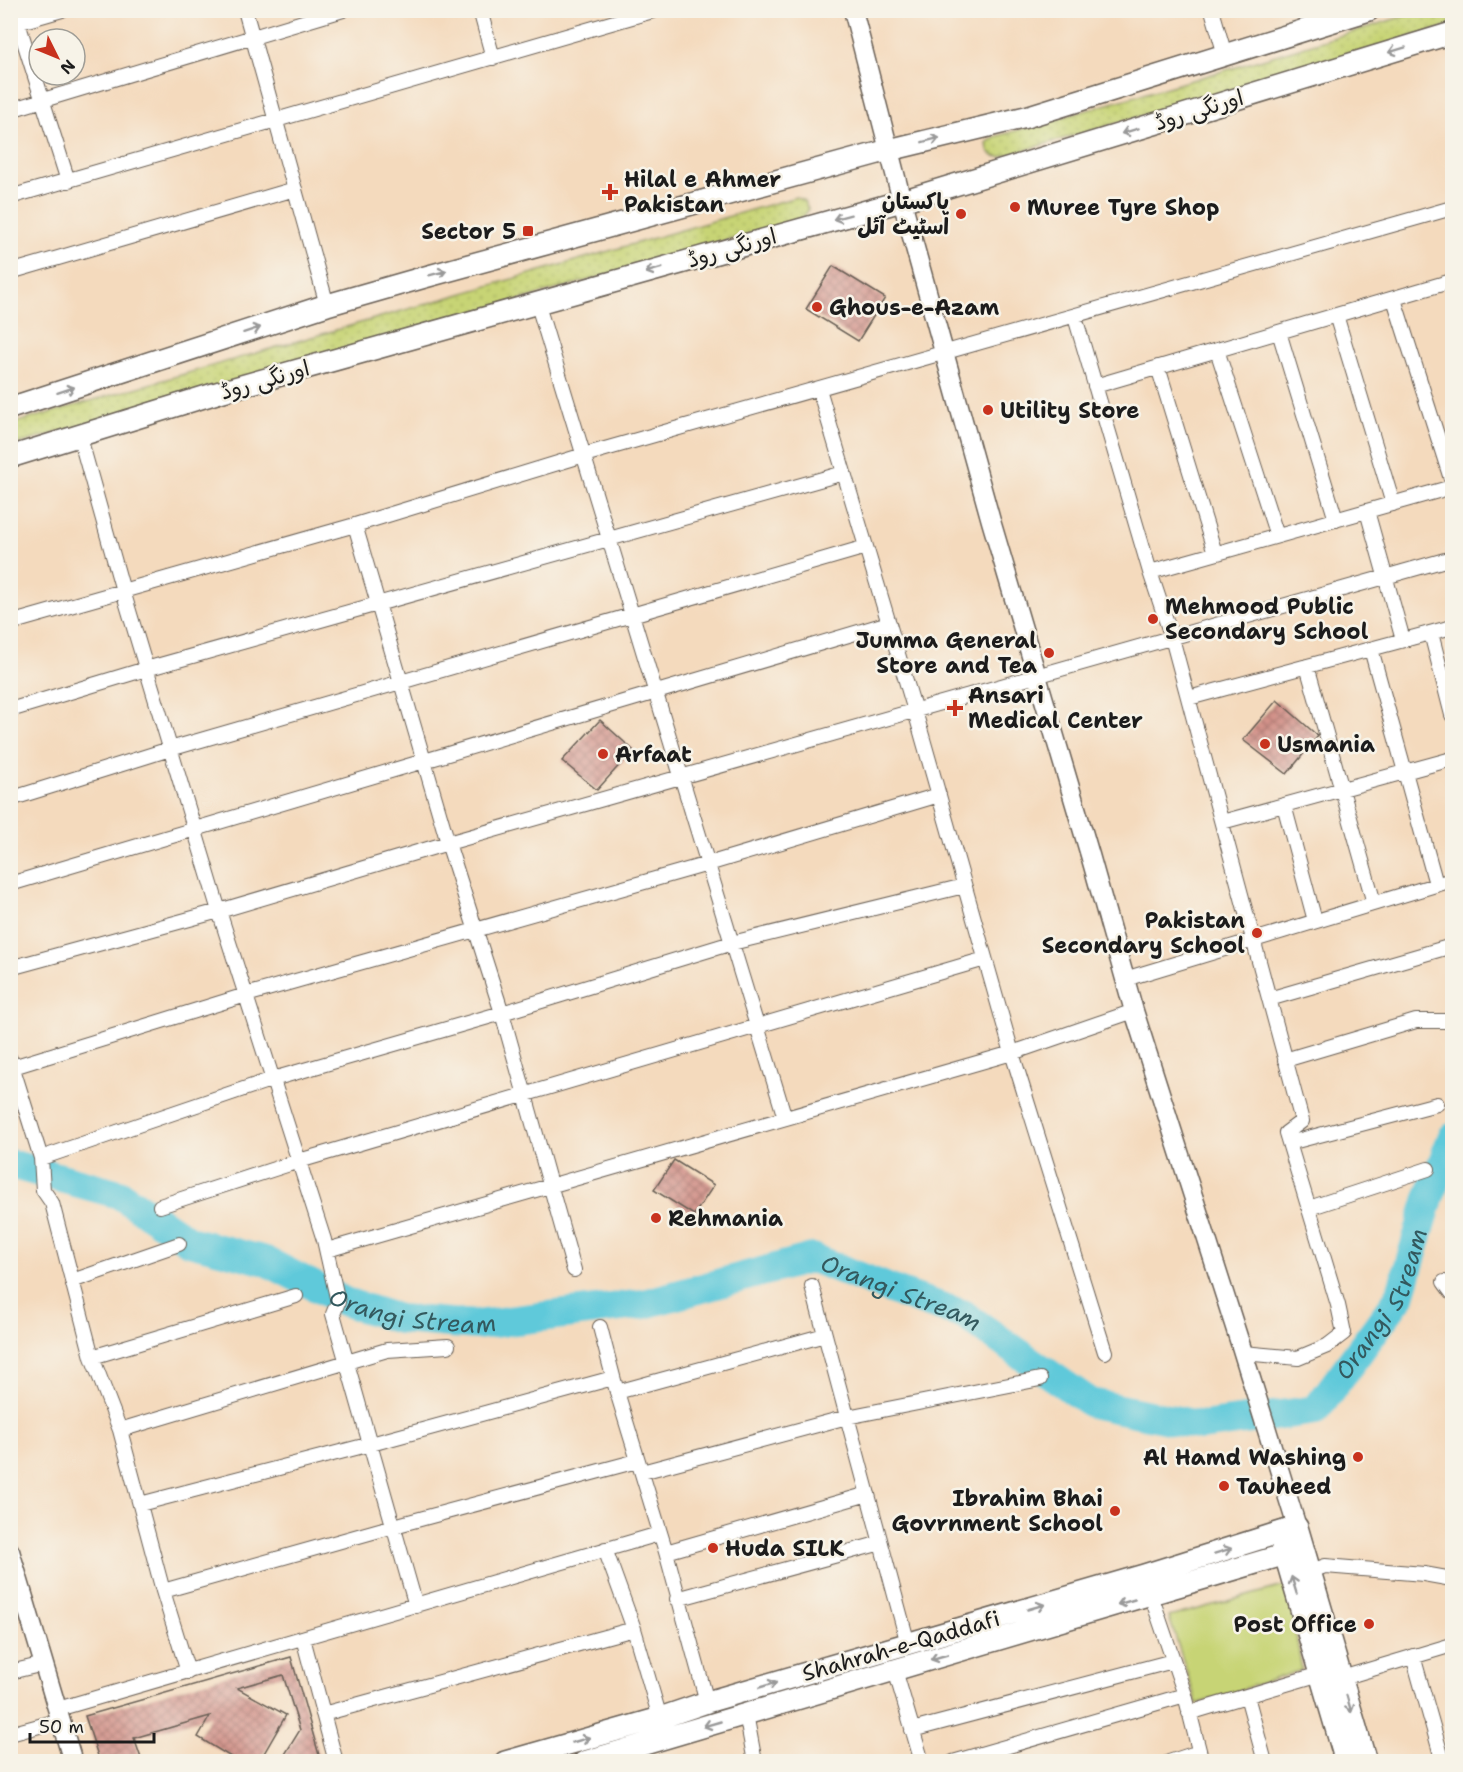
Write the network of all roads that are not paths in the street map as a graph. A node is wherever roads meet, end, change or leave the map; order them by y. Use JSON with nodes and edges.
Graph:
{"nodes":[{"id":1,"x":62,"y":10,"type":"edge"},
{"id":2,"x":245,"y":10,"type":"edge"},
{"id":3,"x":343,"y":10,"type":"edge"},
{"id":4,"x":480,"y":10,"type":"edge"},
{"id":5,"x":656,"y":10,"type":"edge"},
{"id":6,"x":853,"y":10,"type":"edge"},
{"id":7,"x":1212,"y":10,"type":"edge"},
{"id":8,"x":1369,"y":10,"type":"edge"},
{"id":9,"x":14,"y":20,"type":"edge"},
{"id":10,"x":1452,"y":33,"type":"edge"},
{"id":11,"x":253,"y":38,"type":"junction"},
{"id":12,"x":1225,"y":55,"type":"junction"},
{"id":13,"x":493,"y":58,"type":"junction"},
{"id":14,"x":42,"y":100,"type":"junction"},
{"id":15,"x":10,"y":110,"type":"edge"},
{"id":16,"x":276,"y":121,"type":"junction"},
{"id":17,"x":889,"y":150,"type":"junction"},
{"id":18,"x":68,"y":181,"type":"junction"},
{"id":19,"x":295,"y":189,"type":"junction"},
{"id":20,"x":10,"y":198,"type":"edge"},
{"id":21,"x":902,"y":201,"type":"junction"},
{"id":22,"x":1452,"y":208,"type":"edge"},
{"id":23,"x":10,"y":272,"type":"edge"},
{"id":24,"x":1452,"y":281,"type":"edge"},
{"id":25,"x":1394,"y":298,"type":"junction"},
{"id":26,"x":537,"y":303,"type":"junction"},
{"id":27,"x":327,"y":305,"type":"junction"},
{"id":28,"x":1336,"y":315,"type":"junction"},
{"id":29,"x":1075,"y":317,"type":"junction"},
{"id":30,"x":1279,"y":332,"type":"junction"},
{"id":31,"x":1217,"y":350,"type":"junction"},
{"id":32,"x":945,"y":354,"type":"junction"},
{"id":33,"x":1158,"y":367,"type":"junction"},
{"id":34,"x":1095,"y":386,"type":"junction"},
{"id":35,"x":819,"y":390,"type":"junction"},
{"id":36,"x":10,"y":408,"type":"edge"},
{"id":37,"x":79,"y":434,"type":"junction"},
{"id":38,"x":584,"y":455,"type":"junction"},
{"id":39,"x":10,"y":457,"type":"edge"},
{"id":40,"x":844,"y":473,"type":"junction"},
{"id":41,"x":1452,"y":482,"type":"edge"},
{"id":42,"x":1452,"y":487,"type":"edge"},
{"id":43,"x":1393,"y":504,"type":"junction"},
{"id":44,"x":1367,"y":511,"type":"junction"},
{"id":45,"x":1336,"y":520,"type":"junction"},
{"id":46,"x":355,"y":525,"type":"junction"},
{"id":47,"x":1277,"y":536,"type":"junction"},
{"id":48,"x":610,"y":539,"type":"junction"},
{"id":49,"x":866,"y":547,"type":"junction"},
{"id":50,"x":1215,"y":554,"type":"junction"},
{"id":51,"x":1452,"y":558,"type":"edge"},
{"id":52,"x":1150,"y":572,"type":"junction"},
{"id":53,"x":1386,"y":577,"type":"junction"},
{"id":54,"x":123,"y":591,"type":"junction"},
{"id":55,"x":378,"y":604,"type":"junction"},
{"id":56,"x":632,"y":614,"type":"junction"},
{"id":57,"x":10,"y":623,"type":"edge"},
{"id":58,"x":889,"y":623,"type":"junction"},
{"id":59,"x":1452,"y":627,"type":"edge"},
{"id":60,"x":1431,"y":633,"type":"junction"},
{"id":61,"x":1172,"y":638,"type":"junction"},
{"id":62,"x":1403,"y":640,"type":"junction"},
{"id":63,"x":1371,"y":649,"type":"junction"},
{"id":64,"x":1307,"y":666,"type":"junction"},
{"id":65,"x":146,"y":669,"type":"junction"},
{"id":66,"x":1037,"y":676,"type":"junction"},
{"id":67,"x":401,"y":681,"type":"junction"},
{"id":68,"x":656,"y":692,"type":"junction"},
{"id":69,"x":1188,"y":698,"type":"junction"},
{"id":70,"x":10,"y":710,"type":"edge"},
{"id":71,"x":915,"y":711,"type":"junction"},
{"id":72,"x":1452,"y":715,"type":"edge"},
{"id":73,"x":170,"y":748,"type":"junction"},
{"id":74,"x":1452,"y":759,"type":"edge"},
{"id":75,"x":424,"y":760,"type":"junction"},
{"id":76,"x":1405,"y":772,"type":"junction"},
{"id":77,"x":681,"y":777,"type":"junction"},
{"id":78,"x":1342,"y":789,"type":"junction"},
{"id":79,"x":939,"y":795,"type":"junction"},
{"id":80,"x":10,"y":799,"type":"edge"},
{"id":81,"x":1284,"y":805,"type":"junction"},
{"id":82,"x":1221,"y":822,"type":"junction"},
{"id":83,"x":194,"y":828,"type":"junction"},
{"id":84,"x":448,"y":843,"type":"junction"},
{"id":85,"x":708,"y":864,"type":"junction"},
{"id":86,"x":1452,"y":879,"type":"edge"},
{"id":87,"x":10,"y":885,"type":"edge"},
{"id":88,"x":1436,"y":885,"type":"junction"},
{"id":89,"x":964,"y":886,"type":"junction"},
{"id":90,"x":1374,"y":903,"type":"junction"},
{"id":91,"x":219,"y":911,"type":"junction"},
{"id":92,"x":1315,"y":921,"type":"junction"},
{"id":93,"x":476,"y":928,"type":"junction"},
{"id":94,"x":1253,"y":939,"type":"junction"},
{"id":95,"x":732,"y":943,"type":"junction"},
{"id":96,"x":1452,"y":946,"type":"edge"},
{"id":97,"x":985,"y":959,"type":"junction"},
{"id":98,"x":10,"y":968,"type":"edge"},
{"id":99,"x":1125,"y":979,"type":"junction"},
{"id":100,"x":246,"y":995,"type":"junction"},
{"id":101,"x":1269,"y":999,"type":"junction"},
{"id":102,"x":1134,"y":1011,"type":"junction"},
{"id":103,"x":502,"y":1013,"type":"junction"},
{"id":104,"x":1452,"y":1021,"type":"edge"},
{"id":105,"x":757,"y":1026,"type":"junction"},
{"id":106,"x":1012,"y":1053,"type":"junction"},
{"id":107,"x":1285,"y":1060,"type":"junction"},
{"id":108,"x":12,"y":1063,"type":"edge"},
{"id":109,"x":273,"y":1079,"type":"junction"},
{"id":110,"x":525,"y":1095,"type":"junction"},
{"id":111,"x":1437,"y":1104,"type":"dead end"},
{"id":112,"x":785,"y":1118,"type":"junction"},
{"id":113,"x":1289,"y":1143,"type":"junction"},
{"id":114,"x":41,"y":1158,"type":"junction"},
{"id":115,"x":299,"y":1161,"type":"junction"},
{"id":116,"x":1428,"y":1169,"type":"dead end"},
{"id":117,"x":551,"y":1186,"type":"junction"},
{"id":118,"x":160,"y":1206,"type":"dead end"},
{"id":119,"x":1309,"y":1208,"type":"junction"},
{"id":120,"x":179,"y":1244,"type":"dead end"},
{"id":121,"x":326,"y":1245,"type":"junction"},
{"id":122,"x":574,"y":1270,"type":"dead end"},
{"id":123,"x":72,"y":1281,"type":"junction"},
{"id":124,"x":1443,"y":1282,"type":"dead end"},
{"id":125,"x":812,"y":1286,"type":"dead end"},
{"id":126,"x":1452,"y":1293,"type":"edge"},
{"id":127,"x":296,"y":1296,"type":"dead end"},
{"id":128,"x":600,"y":1327,"type":"dead end"},
{"id":129,"x":825,"y":1335,"type":"junction"},
{"id":130,"x":448,"y":1346,"type":"dead end"},
{"id":131,"x":1242,"y":1348,"type":"junction"},
{"id":132,"x":1106,"y":1352,"type":"dead end"},
{"id":133,"x":92,"y":1357,"type":"junction"},
{"id":134,"x":347,"y":1361,"type":"junction"},
{"id":135,"x":1040,"y":1379,"type":"dead end"},
{"id":136,"x":615,"y":1385,"type":"junction"},
{"id":137,"x":847,"y":1417,"type":"junction"},
{"id":138,"x":120,"y":1430,"type":"junction"},
{"id":139,"x":370,"y":1444,"type":"junction"},
{"id":140,"x":640,"y":1467,"type":"junction"},
{"id":141,"x":868,"y":1494,"type":"junction"},
{"id":142,"x":140,"y":1504,"type":"junction"},
{"id":143,"x":394,"y":1526,"type":"junction"},
{"id":144,"x":659,"y":1534,"type":"junction"},
{"id":145,"x":1291,"y":1541,"type":"junction"},
{"id":146,"x":881,"y":1543,"type":"junction"},
{"id":147,"x":605,"y":1549,"type":"junction"},
{"id":148,"x":10,"y":1551,"type":"edge"},
{"id":149,"x":666,"y":1552,"type":"junction"},
{"id":150,"x":1309,"y":1572,"type":"junction"},
{"id":151,"x":1452,"y":1579,"type":"edge"},
{"id":152,"x":164,"y":1591,"type":"junction"},
{"id":153,"x":1151,"y":1595,"type":"junction"},
{"id":154,"x":677,"y":1599,"type":"junction"},
{"id":155,"x":416,"y":1606,"type":"junction"},
{"id":156,"x":19,"y":1608,"type":"edge"},
{"id":157,"x":634,"y":1629,"type":"junction"},
{"id":158,"x":303,"y":1638,"type":"junction"},
{"id":159,"x":909,"y":1644,"type":"junction"},
{"id":160,"x":1452,"y":1645,"type":"edge"},
{"id":161,"x":1413,"y":1656,"type":"junction"},
{"id":162,"x":1173,"y":1661,"type":"junction"},
{"id":163,"x":44,"y":1664,"type":"junction"},
{"id":164,"x":894,"y":1670,"type":"junction"},
{"id":165,"x":10,"y":1672,"type":"edge"},
{"id":166,"x":188,"y":1672,"type":"junction"},
{"id":167,"x":1320,"y":1674,"type":"junction"},
{"id":168,"x":1342,"y":1678,"type":"junction"},
{"id":169,"x":1185,"y":1695,"type":"junction"},
{"id":170,"x":1247,"y":1696,"type":"junction"},
{"id":171,"x":707,"y":1702,"type":"junction"},
{"id":172,"x":1189,"y":1713,"type":"junction"},
{"id":173,"x":323,"y":1714,"type":"junction"},
{"id":174,"x":746,"y":1714,"type":"junction"},
{"id":175,"x":59,"y":1715,"type":"junction"},
{"id":176,"x":660,"y":1718,"type":"junction"},
{"id":177,"x":912,"y":1730,"type":"junction"},
{"id":178,"x":10,"y":1734,"type":"edge"},
{"id":179,"x":1201,"y":1757,"type":"edge"},
{"id":180,"x":73,"y":1761,"type":"edge"},
{"id":181,"x":336,"y":1761,"type":"edge"},
{"id":182,"x":505,"y":1761,"type":"edge"},
{"id":183,"x":584,"y":1761,"type":"edge"},
{"id":184,"x":755,"y":1761,"type":"edge"},
{"id":185,"x":922,"y":1761,"type":"edge"},
{"id":186,"x":953,"y":1761,"type":"edge"},
{"id":187,"x":1169,"y":1761,"type":"edge"},
{"id":188,"x":1265,"y":1761,"type":"edge"},
{"id":189,"x":1346,"y":1761,"type":"edge"},
{"id":190,"x":1366,"y":1761,"type":"edge"},
{"id":191,"x":1443,"y":1761,"type":"edge"}],
"edges":[{"from":1,"to":9,"type":"street"},
{"from":2,"to":11,"type":"street"},
{"from":3,"to":11,"type":"street"},
{"from":4,"to":13,"type":"street"},
{"from":5,"to":13,"type":"street"},
{"from":6,"to":17,"type":"main road"},
{"from":7,"to":12,"type":"street"},
{"from":8,"to":12,"type":"main road","name":"اورنگی روڈ"},
{"from":9,"to":14,"type":"street"},
{"from":10,"to":21,"type":"main road","name":"اورنگی روڈ","one_way":true},
{"from":11,"to":14,"type":"street"},
{"from":11,"to":16,"type":"street"},
{"from":17,"to":12,"type":"main road","name":"اورنگی روڈ","one_way":true},
{"from":13,"to":16,"type":"street"},
{"from":14,"to":15,"type":"street"},
{"from":14,"to":18,"type":"street"},
{"from":16,"to":18,"type":"street"},
{"from":16,"to":19,"type":"street"},
{"from":17,"to":21,"type":"main road"},
{"from":27,"to":17,"type":"main road","name":"اورنگی روڈ","one_way":true},
{"from":18,"to":20,"type":"street"},
{"from":19,"to":23,"type":"street"},
{"from":19,"to":27,"type":"street"},
{"from":21,"to":26,"type":"main road","name":"اورنگی روڈ","one_way":true},
{"from":21,"to":32,"type":"main road"},
{"from":22,"to":29,"type":"street"},
{"from":24,"to":25,"type":"street"},
{"from":25,"to":28,"type":"street"},
{"from":25,"to":41,"type":"street"},
{"from":26,"to":37,"type":"main road","name":"اورنگی روڈ"},
{"from":26,"to":38,"type":"street"},
{"from":36,"to":27,"type":"main road","name":"اورنگی روڈ","one_way":true},
{"from":28,"to":30,"type":"street"},
{"from":28,"to":43,"type":"street"},
{"from":29,"to":32,"type":"street"},
{"from":29,"to":34,"type":"street"},
{"from":30,"to":31,"type":"street"},
{"from":30,"to":45,"type":"street"},
{"from":31,"to":33,"type":"street"},
{"from":31,"to":47,"type":"street"},
{"from":32,"to":35,"type":"street"},
{"from":32,"to":66,"type":"main road"},
{"from":33,"to":34,"type":"street"},
{"from":33,"to":50,"type":"street"},
{"from":34,"to":52,"type":"street"},
{"from":35,"to":38,"type":"street"},
{"from":35,"to":40,"type":"street"},
{"from":37,"to":39,"type":"main road","name":"اورنگی روڈ"},
{"from":37,"to":54,"type":"street"},
{"from":38,"to":46,"type":"street"},
{"from":38,"to":48,"type":"street"},
{"from":40,"to":48,"type":"street"},
{"from":40,"to":49,"type":"street"},
{"from":42,"to":43,"type":"street"},
{"from":43,"to":44,"type":"street"},
{"from":44,"to":45,"type":"street"},
{"from":44,"to":53,"type":"street"},
{"from":45,"to":47,"type":"street"},
{"from":46,"to":54,"type":"street"},
{"from":46,"to":55,"type":"street"},
{"from":47,"to":50,"type":"street"},
{"from":48,"to":55,"type":"street"},
{"from":48,"to":56,"type":"street"},
{"from":49,"to":56,"type":"street"},
{"from":49,"to":58,"type":"street"},
{"from":50,"to":52,"type":"street"},
{"from":51,"to":53,"type":"street"},
{"from":52,"to":61,"type":"street"},
{"from":53,"to":61,"type":"street"},
{"from":53,"to":62,"type":"street"},
{"from":54,"to":57,"type":"street"},
{"from":54,"to":65,"type":"street"},
{"from":55,"to":65,"type":"street"},
{"from":55,"to":67,"type":"street"},
{"from":56,"to":67,"type":"street"},
{"from":56,"to":68,"type":"street"},
{"from":58,"to":68,"type":"street"},
{"from":58,"to":71,"type":"street"},
{"from":59,"to":60,"type":"street"},
{"from":60,"to":62,"type":"street"},
{"from":60,"to":72,"type":"street"},
{"from":61,"to":66,"type":"street"},
{"from":61,"to":69,"type":"street"},
{"from":62,"to":63,"type":"street"},
{"from":63,"to":64,"type":"street"},
{"from":63,"to":76,"type":"street"},
{"from":64,"to":69,"type":"street"},
{"from":64,"to":78,"type":"street"},
{"from":65,"to":70,"type":"street"},
{"from":65,"to":73,"type":"street"},
{"from":66,"to":71,"type":"street"},
{"from":66,"to":99,"type":"main road"},
{"from":67,"to":73,"type":"street"},
{"from":67,"to":75,"type":"street"},
{"from":68,"to":75,"type":"street"},
{"from":68,"to":77,"type":"street"},
{"from":69,"to":82,"type":"street"},
{"from":71,"to":77,"type":"street"},
{"from":71,"to":79,"type":"street"},
{"from":73,"to":80,"type":"street"},
{"from":73,"to":83,"type":"street"},
{"from":74,"to":76,"type":"street"},
{"from":75,"to":83,"type":"street"},
{"from":75,"to":84,"type":"street"},
{"from":76,"to":78,"type":"street"},
{"from":76,"to":88,"type":"street"},
{"from":77,"to":84,"type":"street"},
{"from":77,"to":85,"type":"street"},
{"from":78,"to":81,"type":"street"},
{"from":78,"to":90,"type":"street"},
{"from":79,"to":85,"type":"street"},
{"from":79,"to":89,"type":"street"},
{"from":81,"to":82,"type":"street"},
{"from":81,"to":92,"type":"street"},
{"from":82,"to":94,"type":"street"},
{"from":83,"to":87,"type":"street"},
{"from":83,"to":91,"type":"street"},
{"from":84,"to":91,"type":"street"},
{"from":84,"to":93,"type":"street"},
{"from":85,"to":93,"type":"street"},
{"from":85,"to":95,"type":"street"},
{"from":86,"to":88,"type":"street"},
{"from":88,"to":90,"type":"street"},
{"from":89,"to":95,"type":"street"},
{"from":89,"to":97,"type":"street"},
{"from":90,"to":92,"type":"street"},
{"from":91,"to":98,"type":"street"},
{"from":91,"to":100,"type":"street"},
{"from":92,"to":94,"type":"street"},
{"from":93,"to":100,"type":"street"},
{"from":93,"to":103,"type":"street"},
{"from":94,"to":99,"type":"street"},
{"from":94,"to":101,"type":"street"},
{"from":95,"to":103,"type":"street"},
{"from":95,"to":105,"type":"street"},
{"from":96,"to":101,"type":"street"},
{"from":97,"to":105,"type":"street"},
{"from":97,"to":106,"type":"street"},
{"from":99,"to":102,"type":"main road"},
{"from":100,"to":108,"type":"street"},
{"from":100,"to":109,"type":"street"},
{"from":101,"to":107,"type":"street"},
{"from":102,"to":106,"type":"street"},
{"from":102,"to":131,"type":"main road"},
{"from":103,"to":109,"type":"street"},
{"from":103,"to":110,"type":"street"},
{"from":104,"to":107,"type":"street"},
{"from":105,"to":110,"type":"street"},
{"from":105,"to":112,"type":"street"},
{"from":106,"to":112,"type":"street"},
{"from":106,"to":132,"type":"street"},
{"from":107,"to":113,"type":"street"},
{"from":108,"to":114,"type":"street"},
{"from":109,"to":114,"type":"street"},
{"from":109,"to":115,"type":"street"},
{"from":110,"to":115,"type":"street"},
{"from":110,"to":117,"type":"street"},
{"from":111,"to":113,"type":"street"},
{"from":112,"to":117,"type":"street"},
{"from":113,"to":119,"type":"street"},
{"from":114,"to":123,"type":"street"},
{"from":115,"to":118,"type":"street"},
{"from":115,"to":121,"type":"street"},
{"from":116,"to":119,"type":"street"},
{"from":117,"to":121,"type":"street"},
{"from":117,"to":122,"type":"street"},
{"from":119,"to":131,"type":"street"},
{"from":120,"to":123,"type":"street"},
{"from":121,"to":134,"type":"street"},
{"from":123,"to":133,"type":"street"},
{"from":124,"to":126,"type":"street"},
{"from":125,"to":129,"type":"street"},
{"from":127,"to":133,"type":"street"},
{"from":128,"to":136,"type":"street"},
{"from":129,"to":136,"type":"street"},
{"from":129,"to":137,"type":"street"},
{"from":130,"to":134,"type":"street"},
{"from":131,"to":145,"type":"main road"},
{"from":133,"to":138,"type":"street"},
{"from":134,"to":138,"type":"street"},
{"from":134,"to":139,"type":"street"},
{"from":135,"to":137,"type":"street"},
{"from":136,"to":139,"type":"street"},
{"from":136,"to":140,"type":"street"},
{"from":137,"to":140,"type":"street"},
{"from":137,"to":141,"type":"street"},
{"from":138,"to":142,"type":"street"},
{"from":139,"to":142,"type":"street"},
{"from":139,"to":143,"type":"street"},
{"from":140,"to":143,"type":"street"},
{"from":140,"to":144,"type":"street"},
{"from":141,"to":146,"type":"street"},
{"from":141,"to":149,"type":"street"},
{"from":142,"to":152,"type":"street"},
{"from":143,"to":152,"type":"street"},
{"from":143,"to":155,"type":"street"},
{"from":144,"to":147,"type":"street"},
{"from":144,"to":149,"type":"street"},
{"from":145,"to":150,"type":"main road"},
{"from":145,"to":153,"type":"main road","name":"Shahrah-e-Qaddafi"},
{"from":159,"to":145,"type":"main road","name":"Shahrah-e-Qaddafi","one_way":true},
{"from":167,"to":145,"type":"main road","one_way":true},
{"from":146,"to":154,"type":"street"},
{"from":146,"to":159,"type":"street"},
{"from":147,"to":155,"type":"street"},
{"from":147,"to":157,"type":"street"},
{"from":148,"to":156,"type":"main road"},
{"from":149,"to":154,"type":"street"},
{"from":150,"to":151,"type":"street"},
{"from":150,"to":168,"type":"main road"},
{"from":152,"to":166,"type":"street"},
{"from":153,"to":162,"type":"street"},
{"from":153,"to":164,"type":"main road","name":"Shahrah-e-Qaddafi","one_way":true},
{"from":154,"to":171,"type":"street"},
{"from":155,"to":158,"type":"street"},
{"from":156,"to":163,"type":"main road"},
{"from":157,"to":173,"type":"street"},
{"from":157,"to":176,"type":"street"},
{"from":158,"to":166,"type":"street"},
{"from":158,"to":173,"type":"street"},
{"from":171,"to":159,"type":"main road","name":"Shahrah-e-Qaddafi","one_way":true},
{"from":160,"to":161,"type":"street"},
{"from":161,"to":168,"type":"street"},
{"from":161,"to":191,"type":"street"},
{"from":162,"to":169,"type":"street"},
{"from":162,"to":177,"type":"street"},
{"from":163,"to":165,"type":"street"},
{"from":163,"to":175,"type":"main road"},
{"from":164,"to":174,"type":"main road","name":"Shahrah-e-Qaddafi"},
{"from":164,"to":177,"type":"street"},
{"from":166,"to":175,"type":"street"},
{"from":167,"to":170,"type":"street"},
{"from":167,"to":189,"type":"main road"},
{"from":168,"to":190,"type":"main road","one_way":true},
{"from":169,"to":172,"type":"street"},
{"from":169,"to":186,"type":"street"},
{"from":170,"to":172,"type":"street"},
{"from":170,"to":188,"type":"street"},
{"from":171,"to":176,"type":"main road","name":"Shahrah-e-Qaddafi"},
{"from":172,"to":179,"type":"street"},
{"from":173,"to":181,"type":"street"},
{"from":174,"to":183,"type":"main road","name":"Shahrah-e-Qaddafi","one_way":true},
{"from":174,"to":184,"type":"street"},
{"from":175,"to":178,"type":"street"},
{"from":175,"to":180,"type":"main road"},
{"from":182,"to":176,"type":"main road","name":"Shahrah-e-Qaddafi","one_way":true},
{"from":177,"to":185,"type":"street"},
{"from":179,"to":187,"type":"street"}]}
